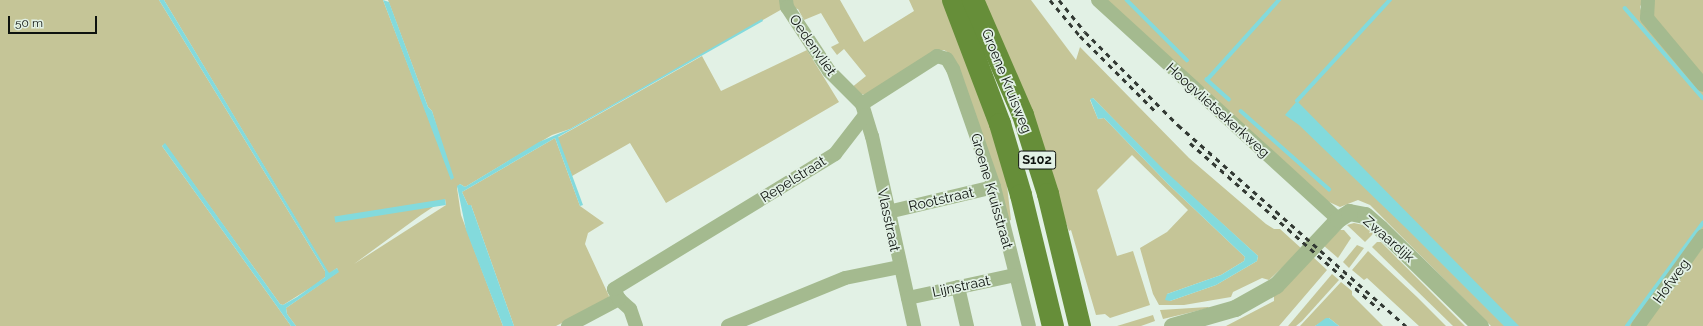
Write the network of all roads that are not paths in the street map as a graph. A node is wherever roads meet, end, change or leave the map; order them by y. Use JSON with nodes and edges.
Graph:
{"nodes":[{"id":1,"x":786,"y":0,"type":"edge"},
{"id":2,"x":953,"y":0,"type":"edge"},
{"id":3,"x":973,"y":0,"type":"edge"},
{"id":4,"x":1098,"y":0,"type":"edge"},
{"id":5,"x":1648,"y":0,"type":"edge"},
{"id":6,"x":947,"y":59,"type":"joint"},
{"id":7,"x":1703,"y":85,"type":"edge"},
{"id":8,"x":863,"y":109,"type":"junction"},
{"id":9,"x":994,"y":187,"type":"junction"},
{"id":10,"x":1021,"y":195,"type":"joint"},
{"id":11,"x":888,"y":212,"type":"junction"},
{"id":12,"x":1338,"y":219,"type":"junction"},
{"id":13,"x":1703,"y":236,"type":"edge"},
{"id":14,"x":899,"y":266,"type":"junction"},
{"id":15,"x":1015,"y":275,"type":"junction"},
{"id":16,"x":958,"y":287,"type":"junction"},
{"id":17,"x":617,"y":294,"type":"junction"},
{"id":18,"x":908,"y":298,"type":"junction"},
{"id":19,"x":1208,"y":321,"type":"edge"},
{"id":20,"x":568,"y":326,"type":"edge"},
{"id":21,"x":636,"y":326,"type":"edge"},
{"id":22,"x":728,"y":326,"type":"edge"},
{"id":23,"x":914,"y":326,"type":"edge"},
{"id":24,"x":967,"y":326,"type":"edge"},
{"id":25,"x":1029,"y":326,"type":"edge"},
{"id":26,"x":1053,"y":326,"type":"edge"},
{"id":27,"x":1080,"y":326,"type":"edge"},
{"id":28,"x":1172,"y":326,"type":"edge"},
{"id":29,"x":1480,"y":326,"type":"edge"},
{"id":30,"x":1638,"y":326,"type":"edge"}],
"edges":[{"from":1,"to":8,"type":"street","name":"Oedenvliet"},
{"from":2,"to":10,"type":"main road","name":"Groene Kruisweg","number":"S102"},
{"from":3,"to":27,"type":"main road","name":"Groene Kruisweg","number":"S102"},
{"from":4,"to":12,"type":"street","name":"Hoogvlietsekerkweg"},
{"from":5,"to":7,"type":"street"},
{"from":6,"to":8,"type":"street","name":"Repelstraat"},
{"from":6,"to":9,"type":"street","name":"Groene Kruisstraat"},
{"from":8,"to":11,"type":"street","name":"Vlasstraat"},
{"from":8,"to":17,"type":"street","name":"Repelstraat"},
{"from":9,"to":11,"type":"street","name":"Rootstraat"},
{"from":9,"to":15,"type":"street","name":"Groene Kruisstraat"},
{"from":10,"to":26,"type":"main road","name":"Groene Kruisstraat","number":"S102"},
{"from":11,"to":14,"type":"street","name":"Vlasstraat"},
{"from":12,"to":19,"type":"street","name":"Zwaardijk"},
{"from":12,"to":29,"type":"street","name":"Zwaardijk"},
{"from":13,"to":30,"type":"street","name":"Hofweg"},
{"from":14,"to":18,"type":"street","name":"Vlasstraat"},
{"from":14,"to":22,"type":"street"},
{"from":15,"to":16,"type":"street","name":"Lijnstraat"},
{"from":15,"to":25,"type":"street","name":"Groene Kruisstraat"},
{"from":16,"to":18,"type":"street","name":"Lijnstraat"},
{"from":16,"to":24,"type":"street"},
{"from":17,"to":20,"type":"street","name":"Repelstraat"},
{"from":17,"to":21,"type":"street"},
{"from":18,"to":23,"type":"street","name":"Vlasstraat"},
{"from":19,"to":28,"type":"street","name":"Zwaardijk"}]}
